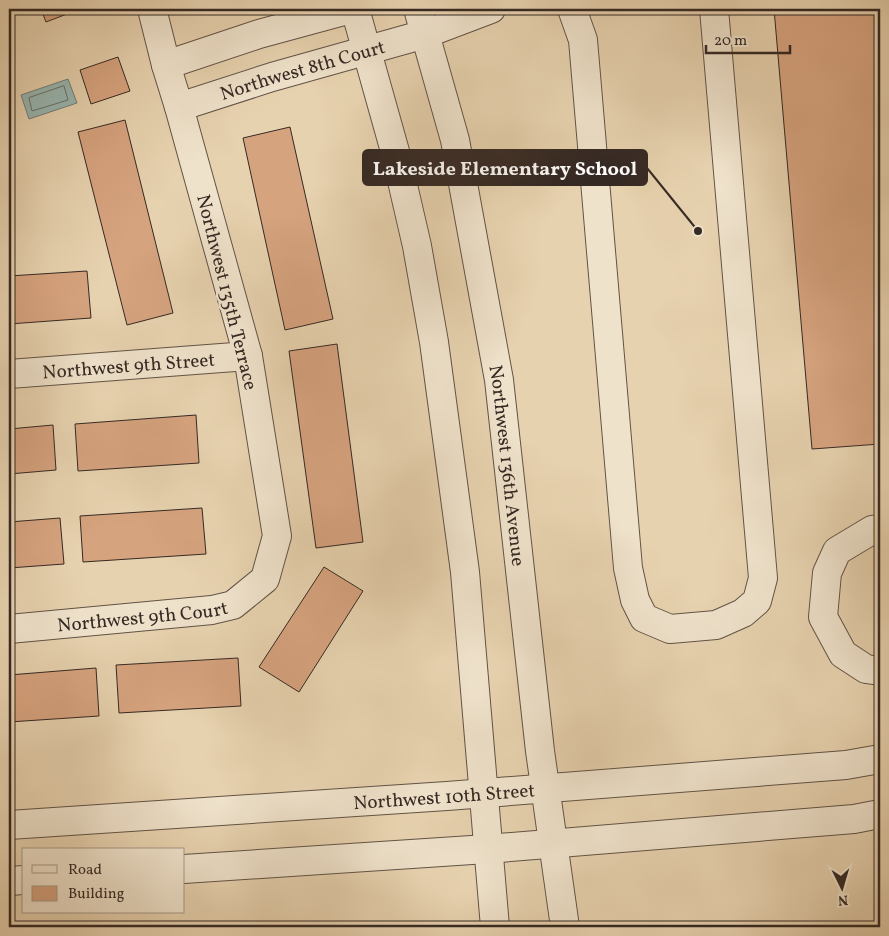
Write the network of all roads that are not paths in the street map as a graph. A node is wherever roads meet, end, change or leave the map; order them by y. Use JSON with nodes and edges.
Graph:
{"nodes":[{"id":1,"x":152,"y":9,"type":"edge"},
{"id":2,"x":353,"y":9,"type":"edge"},
{"id":3,"x":492,"y":9,"type":"edge"},
{"id":4,"x":572,"y":9,"type":"edge"},
{"id":5,"x":714,"y":9,"type":"edge"},
{"id":6,"x":422,"y":21,"type":"edge"},
{"id":7,"x":367,"y":50,"type":"junction"},
{"id":8,"x":166,"y":65,"type":"junction"},
{"id":9,"x":180,"y":107,"type":"junction"},
{"id":10,"x":248,"y":356,"type":"junction"},
{"id":11,"x":9,"y":374,"type":"edge"},
{"id":12,"x":880,"y":529,"type":"edge"},
{"id":13,"x":266,"y":579,"type":"joint"},
{"id":14,"x":9,"y":629,"type":"edge"},
{"id":15,"x":880,"y":670,"type":"edge"},
{"id":16,"x":880,"y":759,"type":"edge"},
{"id":17,"x":545,"y":787,"type":"junction"},
{"id":18,"x":482,"y":793,"type":"junction"},
{"id":19,"x":880,"y":814,"type":"edge"},
{"id":20,"x":9,"y":825,"type":"edge"},
{"id":21,"x":554,"y":843,"type":"junction"},
{"id":22,"x":487,"y":849,"type":"junction"},
{"id":23,"x":185,"y":869,"type":"edge"},
{"id":24,"x":22,"y":880,"type":"edge"},
{"id":25,"x":9,"y":881,"type":"edge"},
{"id":26,"x":494,"y":927,"type":"edge"},
{"id":27,"x":565,"y":927,"type":"edge"}],
"edges":[{"from":1,"to":8,"type":"street","name":"Northwest 135th Terrace"},
{"from":2,"to":7,"type":"street"},
{"from":2,"to":8,"type":"street"},
{"from":3,"to":6,"type":"street","name":"Northwest 8th Court"},
{"from":4,"to":5,"type":"street"},
{"from":6,"to":7,"type":"street","name":"Northwest 8th Court"},
{"from":6,"to":17,"type":"street","name":"Northwest 136th Avenue"},
{"from":7,"to":9,"type":"street","name":"Northwest 8th Court"},
{"from":7,"to":18,"type":"street"},
{"from":8,"to":9,"type":"street","name":"Northwest 135th Terrace"},
{"from":9,"to":10,"type":"street","name":"Northwest 135th Terrace"},
{"from":10,"to":11,"type":"street","name":"Northwest 9th Street"},
{"from":10,"to":13,"type":"street","name":"Northwest 135th Terrace"},
{"from":12,"to":15,"type":"street"},
{"from":13,"to":14,"type":"street","name":"Northwest 9th Court"},
{"from":16,"to":17,"type":"street","name":"Northwest 10th Street"},
{"from":17,"to":18,"type":"street","name":"Northwest 10th Street"},
{"from":17,"to":21,"type":"street","name":"Northwest 136th Avenue"},
{"from":18,"to":20,"type":"street","name":"Northwest 10th Street"},
{"from":18,"to":22,"type":"street"},
{"from":19,"to":21,"type":"street"},
{"from":21,"to":22,"type":"street"},
{"from":21,"to":27,"type":"street","name":"Northwest 136th Avenue"},
{"from":22,"to":23,"type":"street"},
{"from":22,"to":26,"type":"street"},
{"from":24,"to":25,"type":"street"}]}
